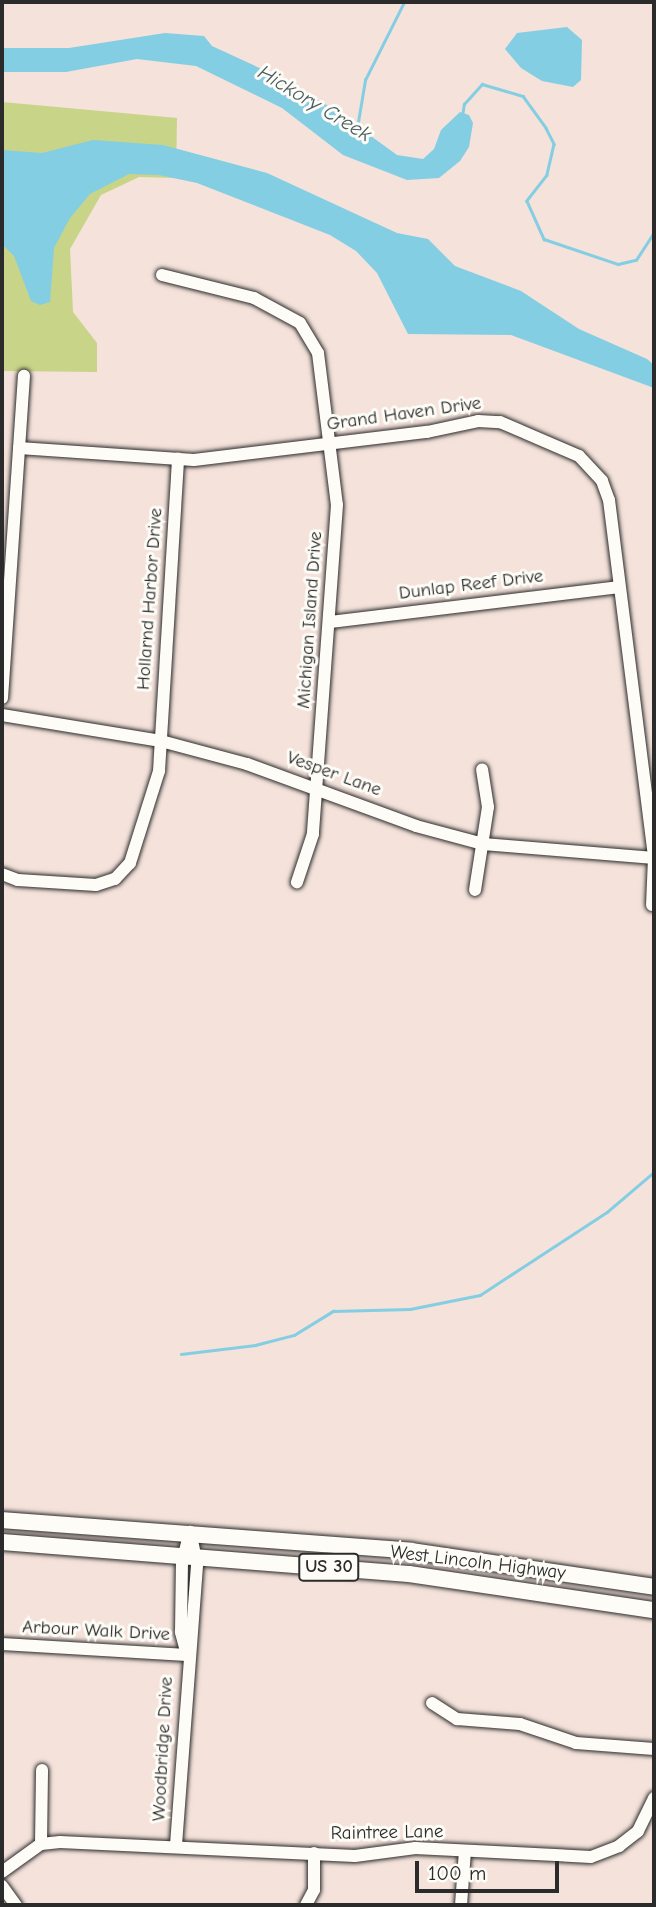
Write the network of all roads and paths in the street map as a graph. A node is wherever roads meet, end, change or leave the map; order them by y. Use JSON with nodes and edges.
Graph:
{"nodes":[{"id":1,"x":162,"y":275,"type":"dead end"},
{"id":2,"x":24,"y":376,"type":"dead end"},
{"id":3,"x":19,"y":448,"type":"junction"},
{"id":4,"x":333,"y":450,"type":"junction"},
{"id":5,"x":178,"y":459,"type":"junction"},
{"id":6,"x":618,"y":587,"type":"junction"},
{"id":7,"x":330,"y":622,"type":"junction"},
{"id":8,"x":2,"y":698,"type":"edge"},
{"id":9,"x":2,"y":715,"type":"edge"},
{"id":10,"x":161,"y":741,"type":"junction"},
{"id":11,"x":482,"y":769,"type":"dead end"},
{"id":12,"x":318,"y":786,"type":"junction"},
{"id":13,"x":483,"y":844,"type":"junction"},
{"id":14,"x":654,"y":858,"type":"edge"},
{"id":15,"x":2,"y":874,"type":"edge"},
{"id":16,"x":297,"y":882,"type":"dead end"},
{"id":17,"x":475,"y":890,"type":"dead end"},
{"id":18,"x":652,"y":905,"type":"dead end"},
{"id":19,"x":2,"y":1520,"type":"edge"},
{"id":20,"x":190,"y":1532,"type":"junction"},
{"id":21,"x":2,"y":1542,"type":"edge"},
{"id":22,"x":190,"y":1555,"type":"junction"},
{"id":23,"x":654,"y":1587,"type":"edge"},
{"id":24,"x":654,"y":1610,"type":"edge"},
{"id":25,"x":2,"y":1644,"type":"edge"},
{"id":26,"x":187,"y":1655,"type":"junction"},
{"id":27,"x":432,"y":1703,"type":"dead end"},
{"id":28,"x":654,"y":1749,"type":"edge"},
{"id":29,"x":42,"y":1770,"type":"dead end"},
{"id":30,"x":654,"y":1798,"type":"edge"},
{"id":31,"x":650,"y":1823,"type":"edge"},
{"id":32,"x":41,"y":1844,"type":"junction"},
{"id":33,"x":176,"y":1845,"type":"junction"},
{"id":34,"x":465,"y":1851,"type":"junction"},
{"id":35,"x":314,"y":1853,"type":"junction"},
{"id":36,"x":2,"y":1872,"type":"edge"},
{"id":37,"x":2,"y":1886,"type":"edge"},
{"id":38,"x":16,"y":1905,"type":"edge"},
{"id":39,"x":306,"y":1905,"type":"edge"},
{"id":40,"x":461,"y":1905,"type":"edge"}],
"edges":[{"from":1,"to":4,"type":"street","name":"Michigan Island Drive"},
{"from":2,"to":3,"type":"street"},
{"from":3,"to":5,"type":"street","name":"Grand Haven Drive"},
{"from":3,"to":8,"type":"street"},
{"from":4,"to":5,"type":"street","name":"Grand Haven Drive"},
{"from":4,"to":6,"type":"street","name":"Grand Haven Drive"},
{"from":4,"to":7,"type":"street","name":"Michigan Island Drive"},
{"from":5,"to":10,"type":"street","name":"Hollarnd Harbor Drive"},
{"from":6,"to":7,"type":"street","name":"Dunlap Reef Drive"},
{"from":6,"to":14,"type":"street","name":"Grand Haven Drive"},
{"from":7,"to":12,"type":"street","name":"Michigan Island Drive"},
{"from":9,"to":10,"type":"street","name":"Vesper Lane"},
{"from":10,"to":12,"type":"street","name":"Vesper Lane"},
{"from":10,"to":15,"type":"street","name":"Hollarnd Harbor Drive"},
{"from":11,"to":13,"type":"street"},
{"from":12,"to":13,"type":"street","name":"Vesper Lane"},
{"from":12,"to":16,"type":"street","name":"Michigan Island Drive"},
{"from":13,"to":14,"type":"street","name":"Vesper Lane"},
{"from":13,"to":17,"type":"street"},
{"from":14,"to":18,"type":"street","name":"Grand Haven Drive"},
{"from":19,"to":20,"type":"main road","name":"West Lincoln Highway","number":"US 30"},
{"from":20,"to":22,"type":"street","name":"Woodbridge Drive"},
{"from":20,"to":23,"type":"main road","name":"West Lincoln Highway","number":"US 30"},
{"from":21,"to":22,"type":"main road","name":"West Lincoln Highway","number":"US 30"},
{"from":22,"to":24,"type":"main road","name":"West Lincoln Highway","number":"US 30"},
{"from":22,"to":26,"type":"street","name":"Woodbridge Drive"},
{"from":25,"to":26,"type":"street","name":"Arbour Walk Drive"},
{"from":26,"to":33,"type":"street","name":"Woodbridge Drive"},
{"from":27,"to":28,"type":"street"},
{"from":29,"to":32,"type":"street"},
{"from":30,"to":31,"type":"street","name":"Raintree Lane"},
{"from":31,"to":34,"type":"street","name":"Raintree Lane"},
{"from":32,"to":33,"type":"street","name":"Raintree Lane"},
{"from":32,"to":36,"type":"street"},
{"from":33,"to":35,"type":"street","name":"Raintree Lane"},
{"from":34,"to":35,"type":"street","name":"Raintree Lane"},
{"from":34,"to":40,"type":"street"},
{"from":35,"to":39,"type":"street"},
{"from":37,"to":38,"type":"street"}]}
